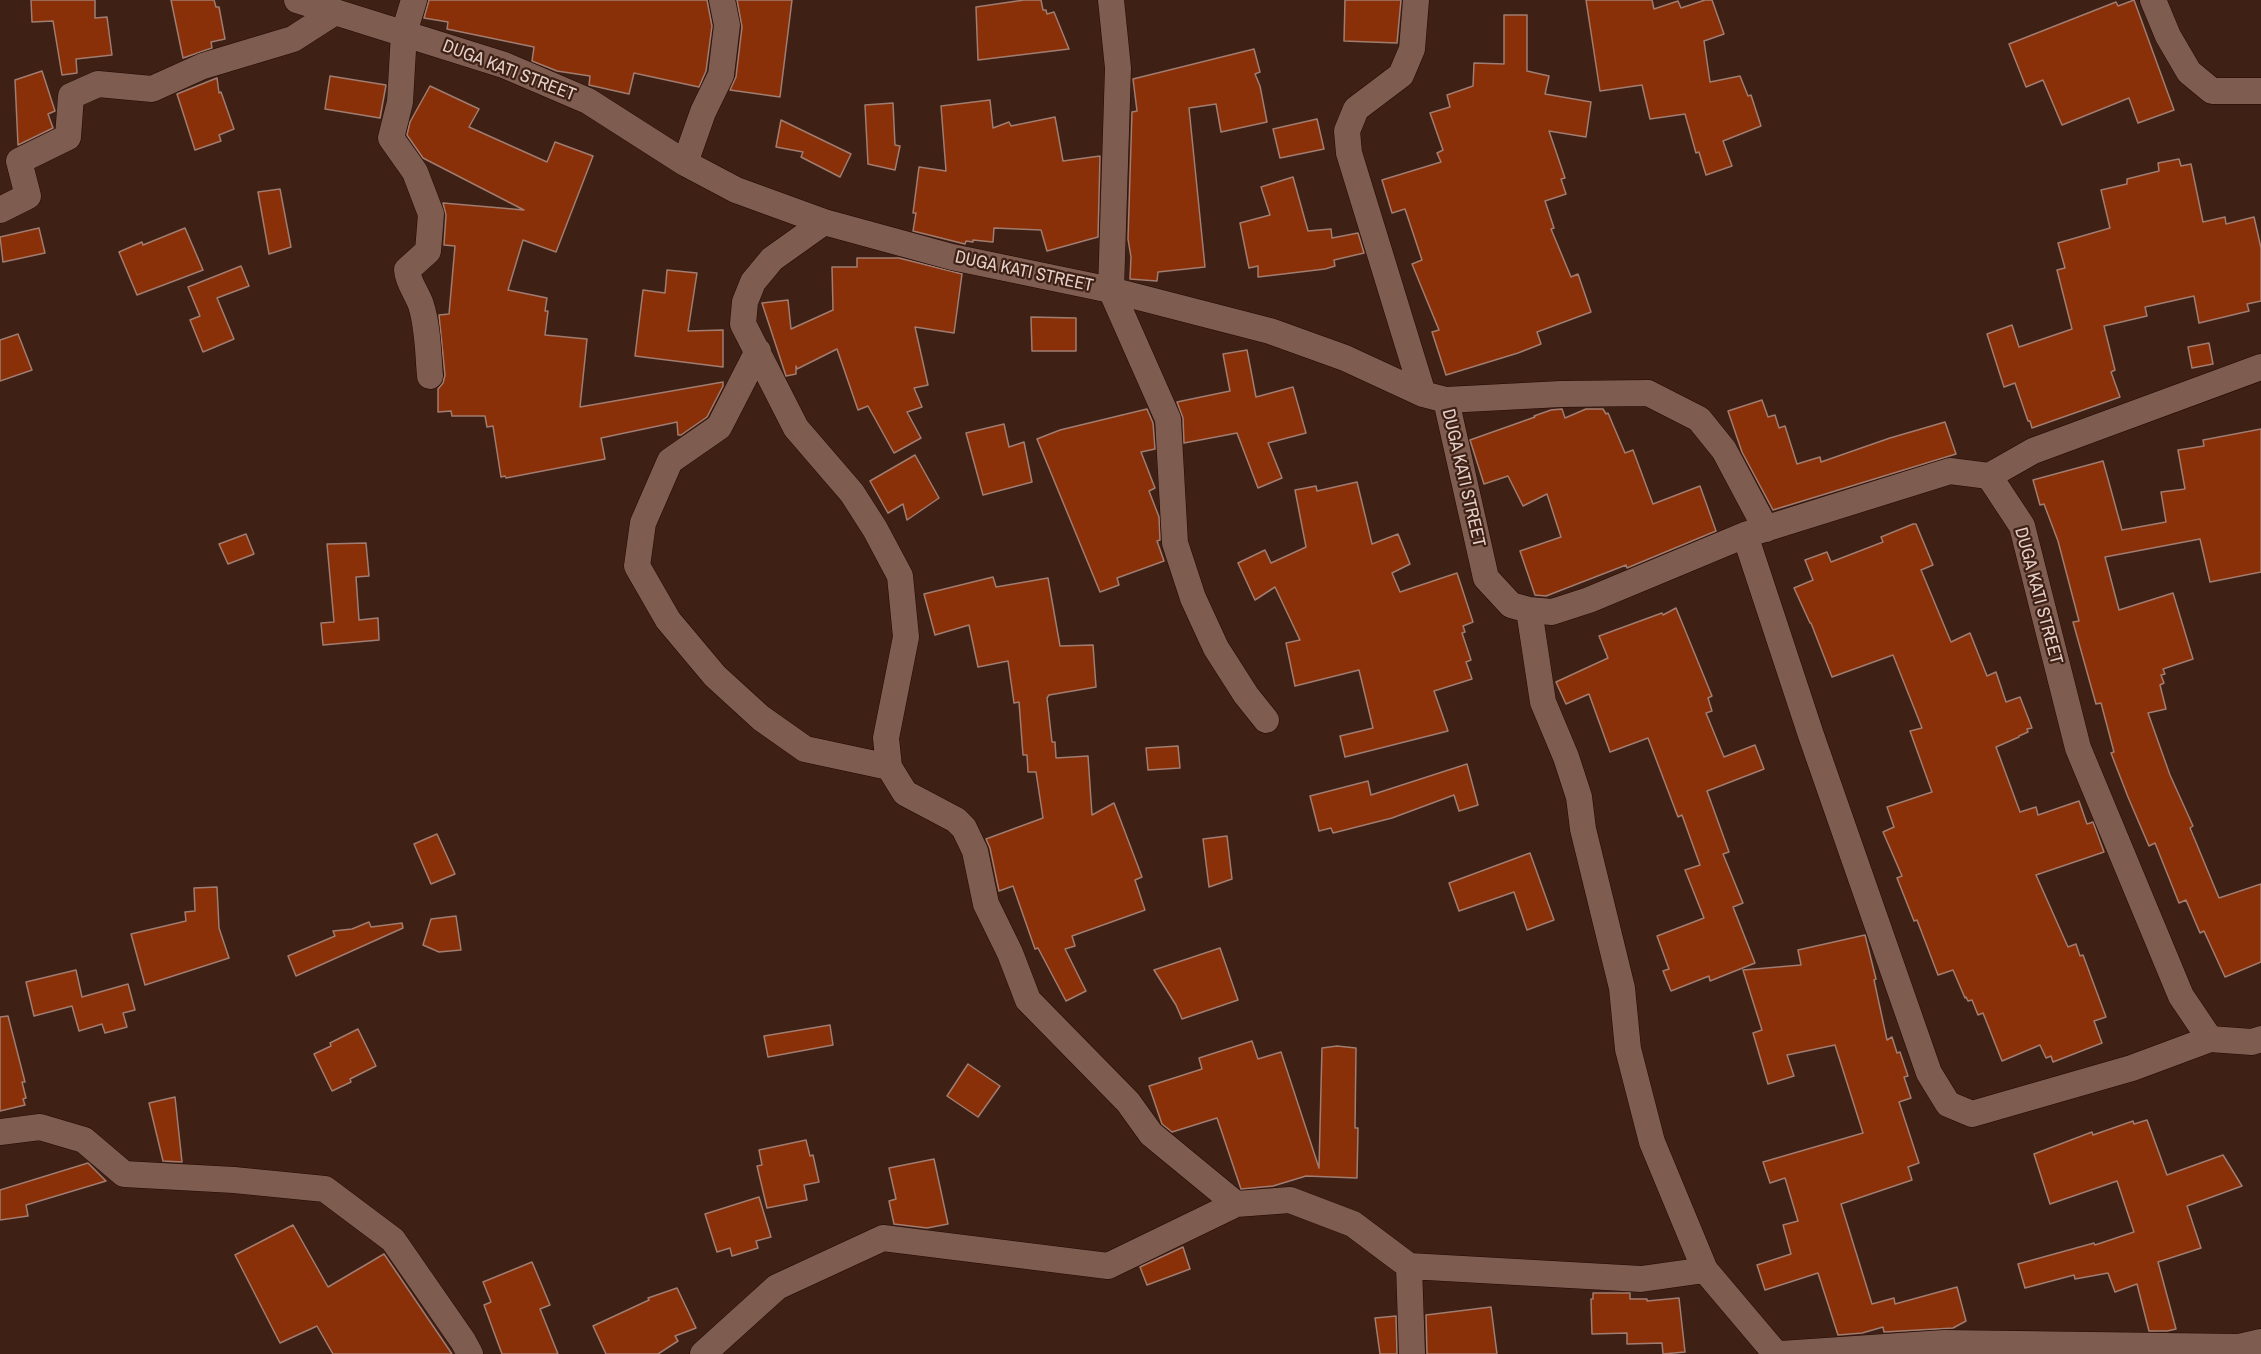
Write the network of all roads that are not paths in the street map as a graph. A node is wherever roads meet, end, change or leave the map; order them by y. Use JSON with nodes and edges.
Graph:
{"nodes":[{"id":1,"x":297,"y":0,"type":"edge"},
{"id":2,"x":414,"y":0,"type":"edge"},
{"id":3,"x":722,"y":0,"type":"edge"},
{"id":4,"x":1111,"y":0,"type":"edge"},
{"id":5,"x":1416,"y":0,"type":"edge"},
{"id":6,"x":2153,"y":0,"type":"edge"},
{"id":7,"x":334,"y":12,"type":"junction"},
{"id":8,"x":404,"y":33,"type":"junction"},
{"id":9,"x":2261,"y":90,"type":"edge"},
{"id":10,"x":685,"y":164,"type":"junction"},
{"id":11,"x":0,"y":210,"type":"edge"},
{"id":12,"x":824,"y":222,"type":"junction"},
{"id":13,"x":1111,"y":290,"type":"junction"},
{"id":14,"x":758,"y":351,"type":"junction"},
{"id":15,"x":2261,"y":367,"type":"edge"},
{"id":16,"x":430,"y":376,"type":"dead end"},
{"id":17,"x":1435,"y":397,"type":"junction"},
{"id":18,"x":1989,"y":476,"type":"junction"},
{"id":19,"x":1756,"y":532,"type":"junction"},
{"id":20,"x":1529,"y":610,"type":"junction"},
{"id":21,"x":1266,"y":720,"type":"dead end"},
{"id":22,"x":889,"y":767,"type":"junction"},
{"id":23,"x":2210,"y":1039,"type":"junction"},
{"id":24,"x":2261,"y":1039,"type":"edge"},
{"id":25,"x":0,"y":1132,"type":"edge"},
{"id":26,"x":1236,"y":1204,"type":"junction"},
{"id":27,"x":1409,"y":1266,"type":"junction"},
{"id":28,"x":1705,"y":1270,"type":"junction"},
{"id":29,"x":2261,"y":1342,"type":"edge"},
{"id":30,"x":470,"y":1354,"type":"edge"},
{"id":31,"x":703,"y":1354,"type":"edge"},
{"id":32,"x":1412,"y":1354,"type":"edge"},
{"id":33,"x":1776,"y":1354,"type":"edge"},
{"id":34,"x":1781,"y":1354,"type":"edge"}],
"edges":[{"from":1,"to":7,"type":"street","name":"DUGA KATI STREET"},
{"from":2,"to":8,"type":"street"},
{"from":3,"to":10,"type":"street"},
{"from":4,"to":13,"type":"street"},
{"from":5,"to":17,"type":"street"},
{"from":6,"to":9,"type":"street"},
{"from":7,"to":8,"type":"street","name":"DUGA KATI STREET"},
{"from":7,"to":11,"type":"street"},
{"from":8,"to":10,"type":"street","name":"DUGA KATI STREET"},
{"from":8,"to":16,"type":"street"},
{"from":10,"to":12,"type":"street","name":"DUGA KATI STREET"},
{"from":12,"to":13,"type":"street","name":"DUGA KATI STREET"},
{"from":12,"to":14,"type":"street"},
{"from":13,"to":17,"type":"street","name":"DUGA KATI STREET"},
{"from":13,"to":21,"type":"street"},
{"from":14,"to":22,"type":"street"},
{"from":14,"to":22,"type":"street"},
{"from":15,"to":18,"type":"street"},
{"from":17,"to":19,"type":"street"},
{"from":17,"to":20,"type":"street","name":"DUGA KATI STREET"},
{"from":18,"to":19,"type":"street","name":"DUGA KATI STREET"},
{"from":18,"to":23,"type":"street","name":"DUGA KATI STREET"},
{"from":19,"to":20,"type":"street","name":"DUGA KATI STREET"},
{"from":19,"to":23,"type":"street"},
{"from":20,"to":28,"type":"street"},
{"from":22,"to":26,"type":"street"},
{"from":23,"to":24,"type":"street"},
{"from":25,"to":30,"type":"street"},
{"from":26,"to":27,"type":"street"},
{"from":26,"to":31,"type":"street"},
{"from":27,"to":28,"type":"street"},
{"from":27,"to":32,"type":"street"},
{"from":28,"to":33,"type":"street"},
{"from":29,"to":34,"type":"street"}]}
